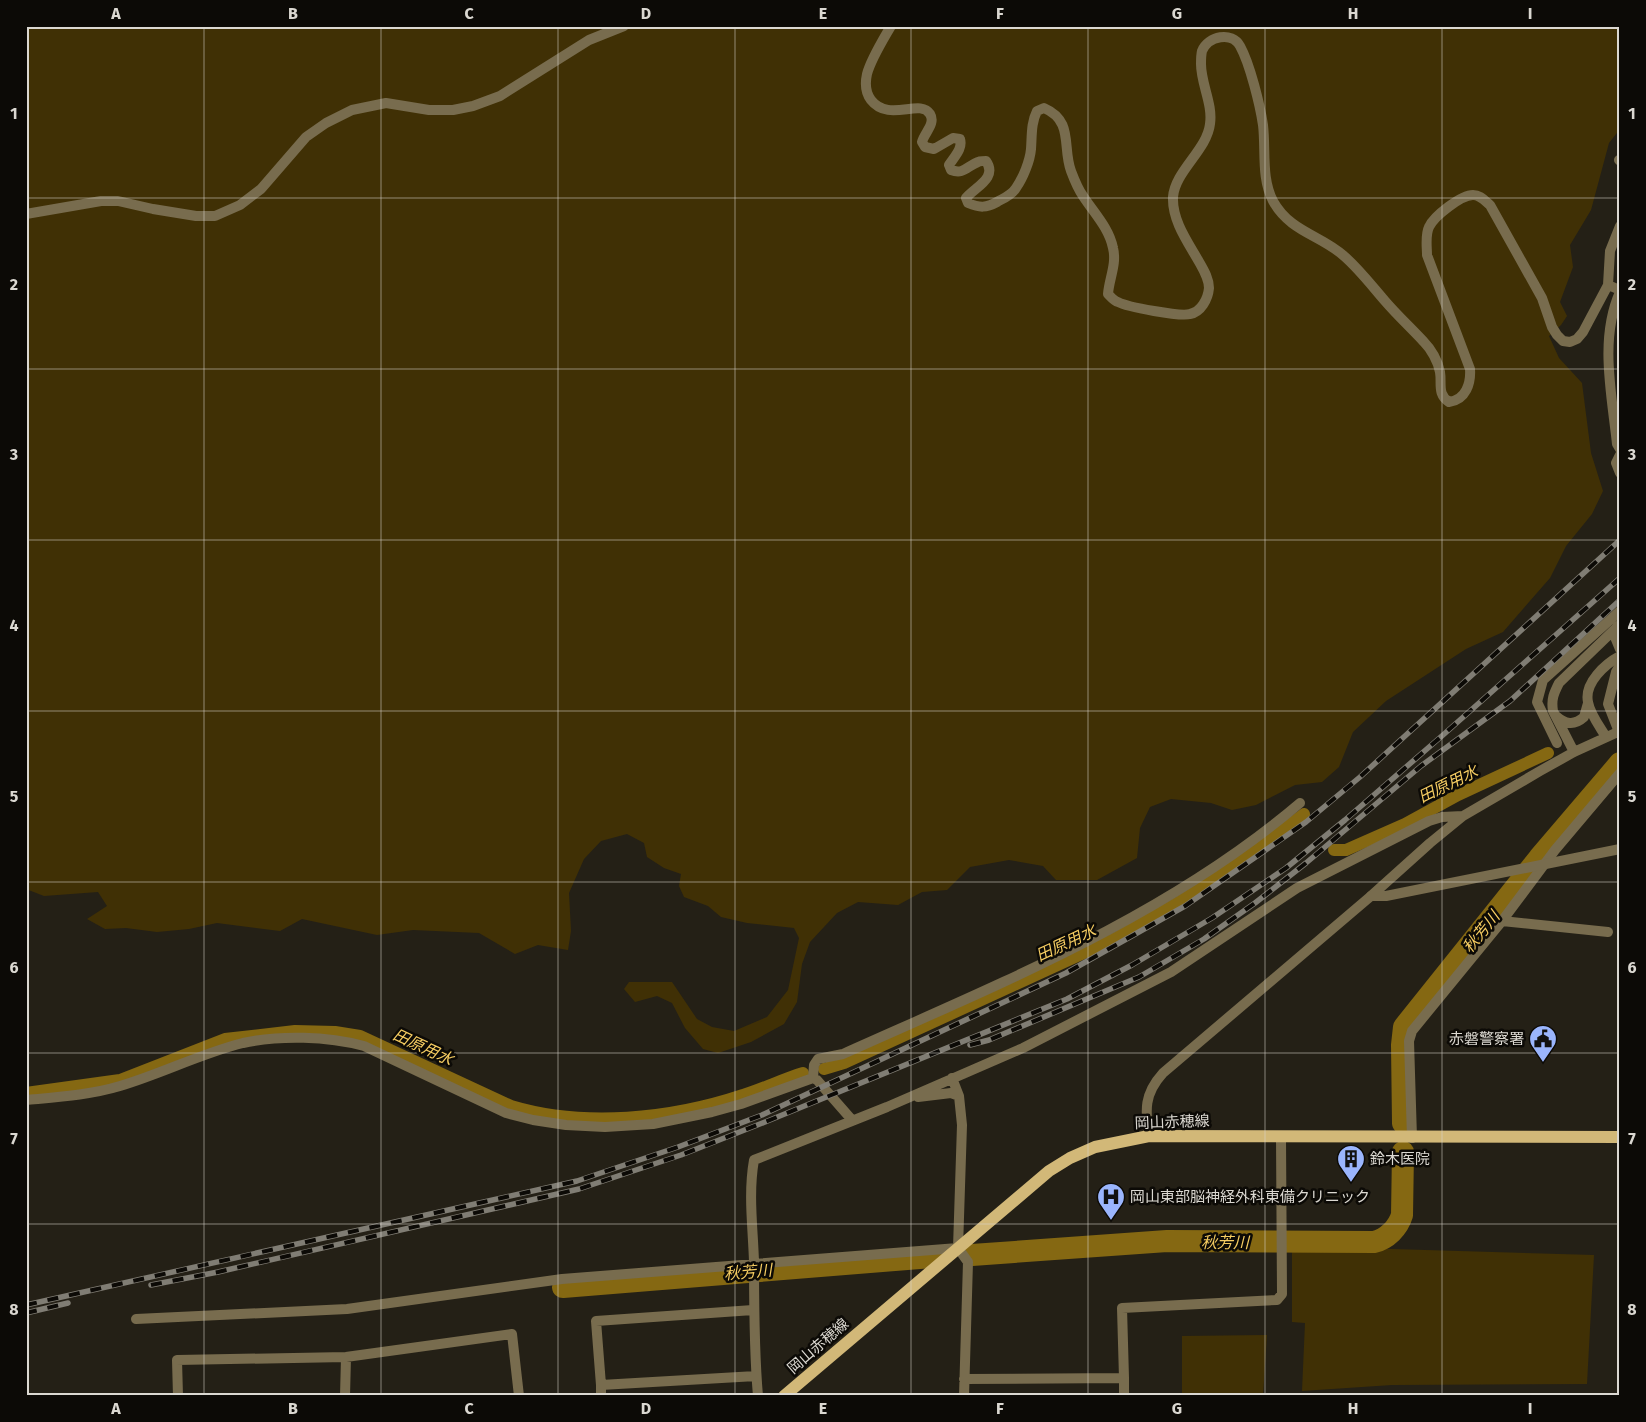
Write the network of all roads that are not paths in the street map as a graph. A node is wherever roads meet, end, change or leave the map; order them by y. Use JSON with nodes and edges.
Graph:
{"nodes":[{"id":1,"x":624,"y":26,"type":"edge"},
{"id":2,"x":891,"y":26,"type":"edge"},
{"id":3,"x":26,"y":214,"type":"edge"},
{"id":4,"x":1620,"y":226,"type":"edge"},
{"id":5,"x":1608,"y":284,"type":"junction"},
{"id":6,"x":1620,"y":291,"type":"edge"},
{"id":7,"x":1620,"y":449,"type":"edge"},
{"id":8,"x":1620,"y":455,"type":"edge"},
{"id":9,"x":1620,"y":473,"type":"edge"},
{"id":10,"x":1620,"y":611,"type":"edge"},
{"id":11,"x":1618,"y":625,"type":"edge"},
{"id":12,"x":1620,"y":649,"type":"edge"},
{"id":13,"x":1620,"y":656,"type":"edge"},
{"id":14,"x":1620,"y":665,"type":"edge"},
{"id":15,"x":1588,"y":703,"type":"junction"},
{"id":16,"x":1555,"y":715,"type":"junction"},
{"id":17,"x":1618,"y":729,"type":"edge"},
{"id":18,"x":1606,"y":737,"type":"junction"},
{"id":19,"x":1557,"y":743,"type":"dead end"},
{"id":20,"x":1574,"y":752,"type":"junction"},
{"id":21,"x":1620,"y":773,"type":"edge"},
{"id":22,"x":1300,"y":803,"type":"dead end"},
{"id":23,"x":1464,"y":816,"type":"junction"},
{"id":24,"x":1620,"y":849,"type":"edge"},
{"id":25,"x":1544,"y":864,"type":"junction"},
{"id":26,"x":1371,"y":896,"type":"junction"},
{"id":27,"x":1502,"y":922,"type":"junction"},
{"id":28,"x":1608,"y":932,"type":"dead end"},
{"id":29,"x":813,"y":1078,"type":"junction"},
{"id":30,"x":952,"y":1078,"type":"junction"},
{"id":31,"x":959,"y":1096,"type":"junction"},
{"id":32,"x":907,"y":1098,"type":"junction"},
{"id":33,"x":26,"y":1100,"type":"edge"},
{"id":34,"x":852,"y":1120,"type":"junction"},
{"id":35,"x":1149,"y":1136,"type":"junction"},
{"id":36,"x":1620,"y":1137,"type":"edge"},
{"id":37,"x":1281,"y":1138,"type":"junction"},
{"id":38,"x":1412,"y":1138,"type":"junction"},
{"id":39,"x":958,"y":1248,"type":"junction"},
{"id":40,"x":754,"y":1264,"type":"junction"},
{"id":41,"x":753,"y":1310,"type":"junction"},
{"id":42,"x":136,"y":1319,"type":"dead end"},
{"id":43,"x":346,"y":1357,"type":"junction"},
{"id":44,"x":756,"y":1376,"type":"junction"},
{"id":45,"x":1124,"y":1378,"type":"junction"},
{"id":46,"x":964,"y":1379,"type":"junction"},
{"id":47,"x":601,"y":1390,"type":"edge"},
{"id":48,"x":178,"y":1396,"type":"edge"},
{"id":49,"x":345,"y":1396,"type":"edge"},
{"id":50,"x":519,"y":1396,"type":"edge"},
{"id":51,"x":758,"y":1396,"type":"edge"},
{"id":52,"x":784,"y":1396,"type":"edge"},
{"id":53,"x":964,"y":1396,"type":"edge"},
{"id":54,"x":1124,"y":1396,"type":"edge"}],
"edges":[{"from":1,"to":3,"type":"street"},
{"from":2,"to":5,"type":"street"},
{"from":4,"to":5,"type":"street"},
{"from":5,"to":6,"type":"street"},
{"from":6,"to":7,"type":"street"},
{"from":8,"to":9,"type":"street"},
{"from":10,"to":19,"type":"street"},
{"from":11,"to":12,"type":"street"},
{"from":11,"to":16,"type":"street"},
{"from":13,"to":15,"type":"street"},
{"from":14,"to":17,"type":"street"},
{"from":15,"to":16,"type":"street"},
{"from":15,"to":18,"type":"street"},
{"from":16,"to":20,"type":"street"},
{"from":17,"to":18,"type":"street"},
{"from":18,"to":20,"type":"street"},
{"from":20,"to":23,"type":"street"},
{"from":21,"to":25,"type":"street"},
{"from":22,"to":29,"type":"street"},
{"from":23,"to":26,"type":"street"},
{"from":23,"to":30,"type":"street"},
{"from":24,"to":25,"type":"street"},
{"from":25,"to":26,"type":"street"},
{"from":25,"to":27,"type":"street"},
{"from":26,"to":35,"type":"street"},
{"from":27,"to":28,"type":"street"},
{"from":27,"to":38,"type":"street"},
{"from":29,"to":33,"type":"street"},
{"from":29,"to":34,"type":"street"},
{"from":30,"to":31,"type":"street"},
{"from":30,"to":32,"type":"street"},
{"from":31,"to":32,"type":"street"},
{"from":31,"to":39,"type":"street"},
{"from":32,"to":34,"type":"street"},
{"from":34,"to":40,"type":"street"},
{"from":35,"to":37,"type":"main road","name":"岡山赤穂線"},
{"from":35,"to":39,"type":"main road","name":"岡山赤穂線"},
{"from":36,"to":38,"type":"main road","name":"岡山赤穂線"},
{"from":37,"to":38,"type":"main road","name":"岡山赤穂線"},
{"from":37,"to":45,"type":"street"},
{"from":39,"to":40,"type":"street"},
{"from":39,"to":46,"type":"street"},
{"from":39,"to":52,"type":"main road","name":"岡山赤穂線"},
{"from":40,"to":41,"type":"street"},
{"from":40,"to":42,"type":"street"},
{"from":41,"to":44,"type":"street"},
{"from":41,"to":47,"type":"street"},
{"from":43,"to":48,"type":"street"},
{"from":43,"to":49,"type":"street"},
{"from":43,"to":50,"type":"street"},
{"from":44,"to":47,"type":"street"},
{"from":44,"to":51,"type":"street"},
{"from":45,"to":46,"type":"street"},
{"from":45,"to":54,"type":"street"},
{"from":46,"to":53,"type":"street"}]}
